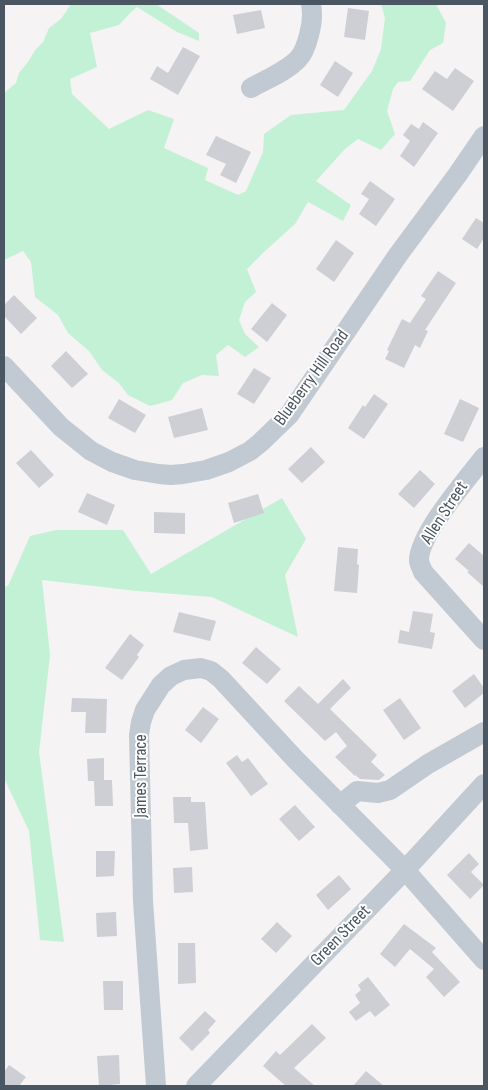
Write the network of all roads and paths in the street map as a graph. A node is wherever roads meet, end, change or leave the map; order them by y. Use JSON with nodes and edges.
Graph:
{"nodes":[{"id":1,"x":311,"y":4,"type":"edge"},
{"id":2,"x":251,"y":88,"type":"dead end"},
{"id":3,"x":484,"y":136,"type":"edge"},
{"id":4,"x":4,"y":366,"type":"edge"},
{"id":5,"x":484,"y":457,"type":"edge"},
{"id":6,"x":484,"y":640,"type":"edge"},
{"id":7,"x":484,"y":732,"type":"edge"},
{"id":8,"x":484,"y":784,"type":"edge"},
{"id":9,"x":340,"y":805,"type":"junction"},
{"id":10,"x":405,"y":870,"type":"junction"},
{"id":11,"x":484,"y":960,"type":"edge"},
{"id":12,"x":156,"y":1086,"type":"edge"},
{"id":13,"x":196,"y":1086,"type":"edge"}],
"edges":[{"from":1,"to":2,"type":"street"},
{"from":3,"to":4,"type":"street","name":"Blueberry Hill Road"},
{"from":5,"to":6,"type":"street","name":"Allen Street"},
{"from":7,"to":9,"type":"street"},
{"from":8,"to":10,"type":"street","name":"Green Street"},
{"from":9,"to":10,"type":"street","name":"James Terrace"},
{"from":9,"to":12,"type":"street","name":"James Terrace"},
{"from":10,"to":11,"type":"street","name":"James Terrace"},
{"from":10,"to":13,"type":"street","name":"Green Street"}]}
